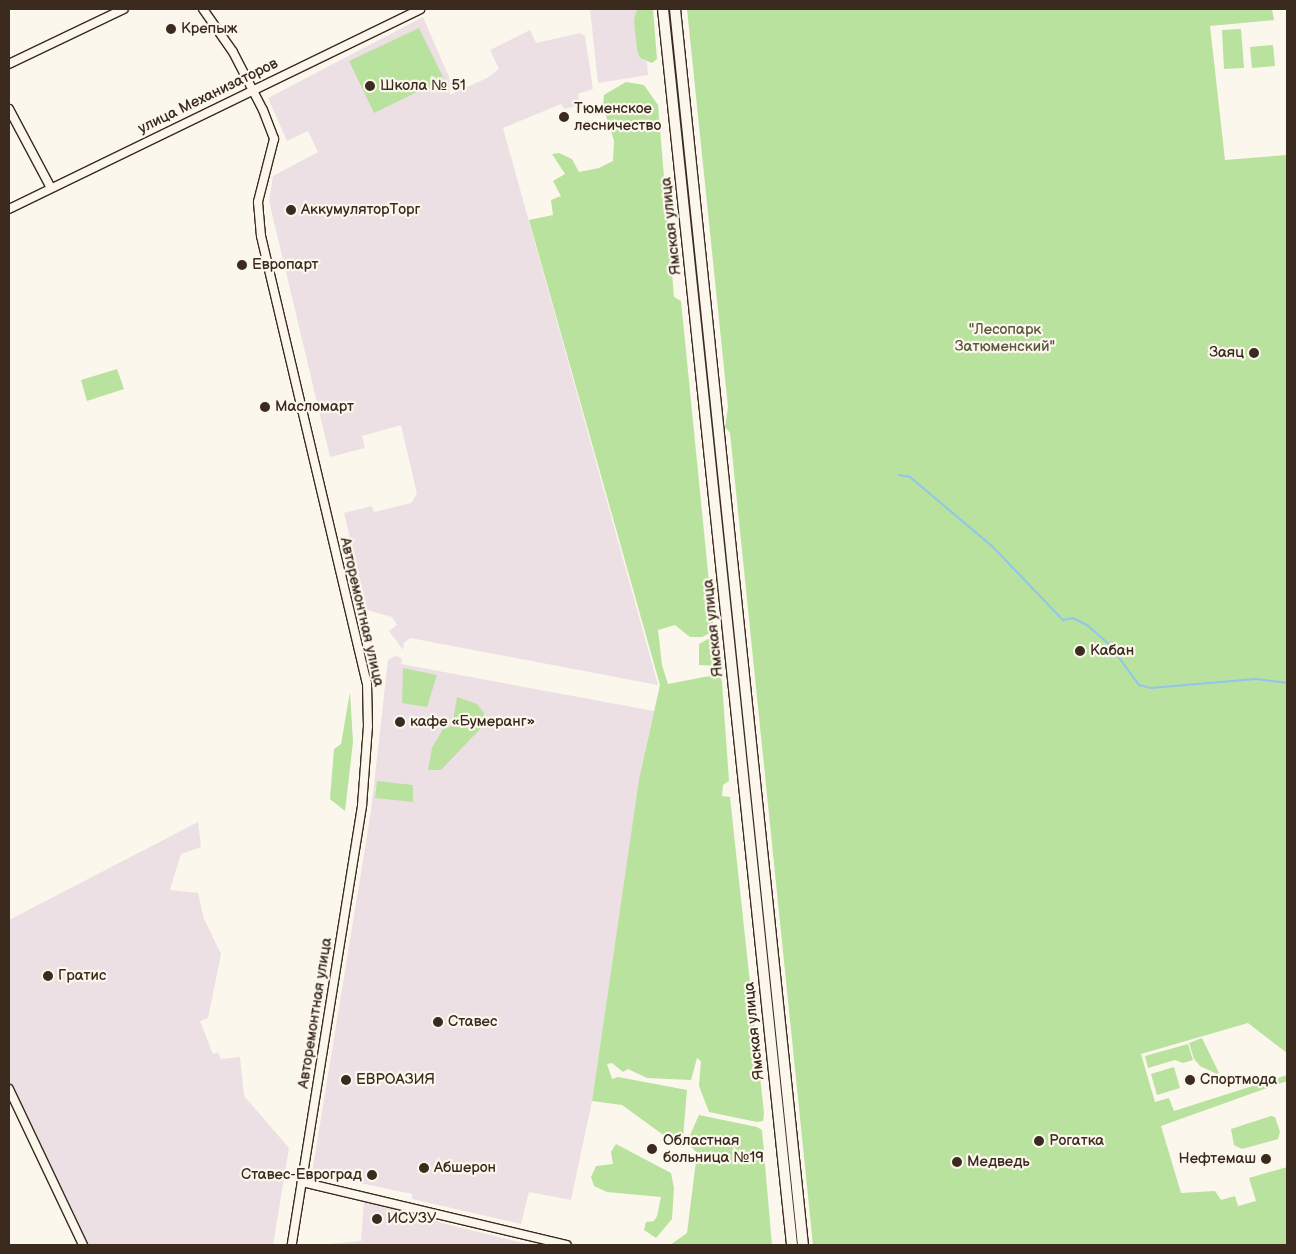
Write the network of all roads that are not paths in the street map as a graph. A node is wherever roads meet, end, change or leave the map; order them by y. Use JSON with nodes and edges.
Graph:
{"nodes":[{"id":1,"x":124,"y":9,"type":"edge"},
{"id":2,"x":203,"y":9,"type":"edge"},
{"id":3,"x":420,"y":9,"type":"edge"},
{"id":4,"x":663,"y":9,"type":"edge"},
{"id":5,"x":675,"y":9,"type":"edge"},
{"id":6,"x":9,"y":64,"type":"edge"},
{"id":7,"x":252,"y":89,"type":"junction"},
{"id":8,"x":9,"y":109,"type":"edge"},
{"id":9,"x":51,"y":188,"type":"junction"},
{"id":10,"x":9,"y":209,"type":"edge"},
{"id":11,"x":770,"y":913,"type":"junction"},
{"id":12,"x":758,"y":915,"type":"junction"},
{"id":13,"x":9,"y":1088,"type":"edge"},
{"id":14,"x":302,"y":1182,"type":"junction"},
{"id":15,"x":83,"y":1245,"type":"edge"},
{"id":16,"x":292,"y":1245,"type":"edge"},
{"id":17,"x":568,"y":1245,"type":"edge"},
{"id":18,"x":792,"y":1245,"type":"edge"},
{"id":19,"x":802,"y":1245,"type":"edge"}],
"edges":[{"from":1,"to":6,"type":"street"},
{"from":2,"to":7,"type":"street","name":"Авторемонтная улица"},
{"from":3,"to":7,"type":"street","name":"улица Механизаторов"},
{"from":4,"to":12,"type":"main road","name":"Ямская улица"},
{"from":5,"to":11,"type":"main road","name":"Ямская улица"},
{"from":7,"to":9,"type":"street","name":"улица Механизаторов"},
{"from":7,"to":14,"type":"street","name":"Авторемонтная улица"},
{"from":8,"to":9,"type":"street"},
{"from":9,"to":10,"type":"street","name":"улица Механизаторов"},
{"from":11,"to":12,"type":"main road"},
{"from":11,"to":19,"type":"main road","name":"Ямская улица"},
{"from":12,"to":18,"type":"main road","name":"Ямская улица"},
{"from":13,"to":15,"type":"street"},
{"from":14,"to":16,"type":"street","name":"Авторемонтная улица"},
{"from":14,"to":17,"type":"street"}]}
